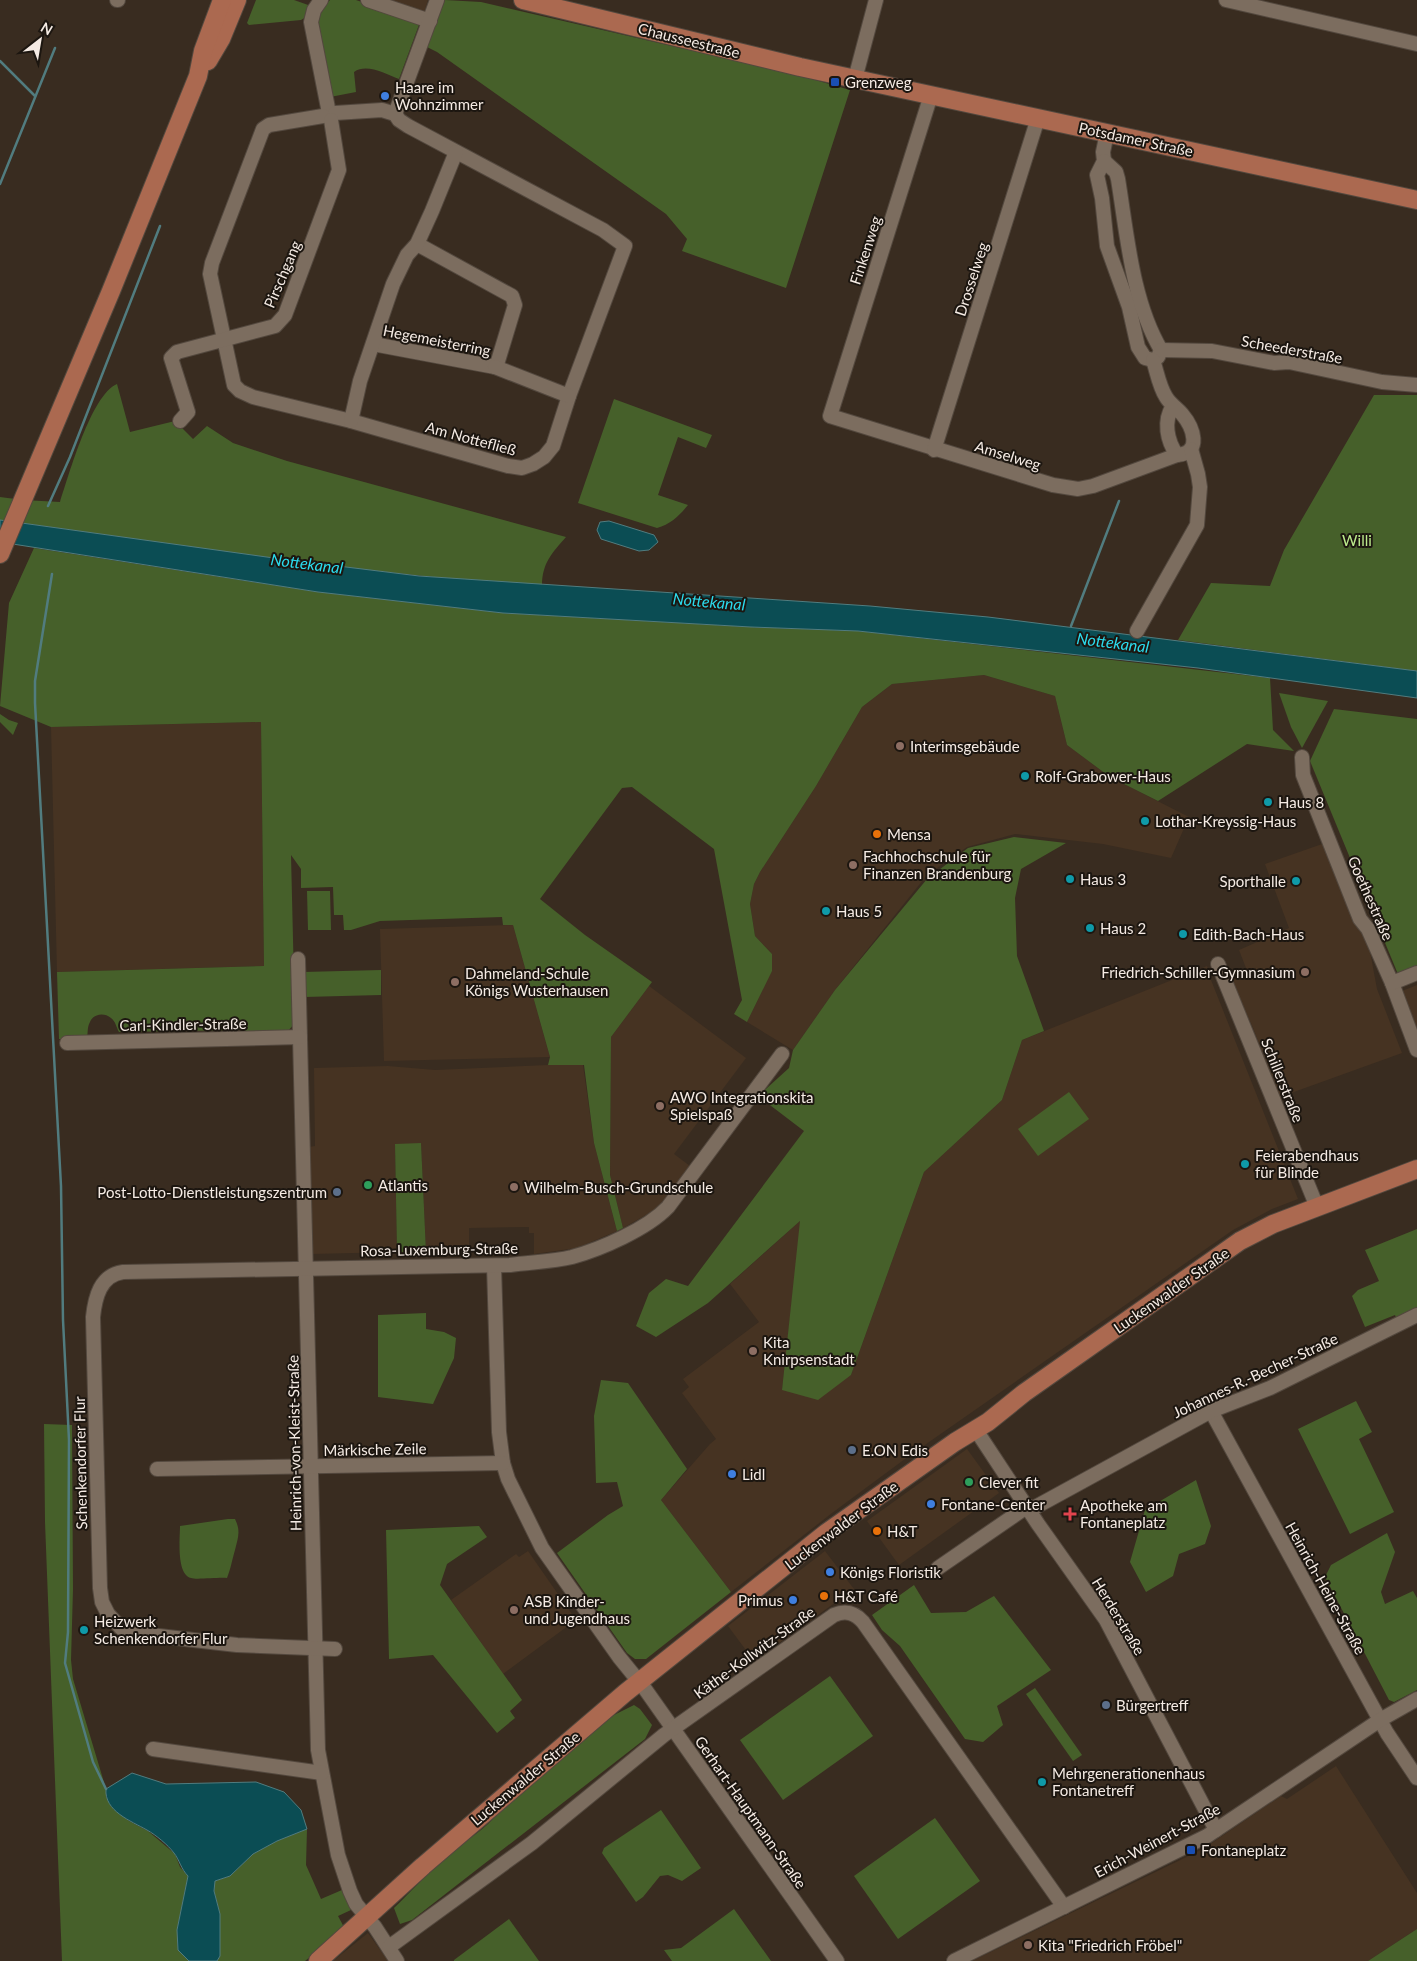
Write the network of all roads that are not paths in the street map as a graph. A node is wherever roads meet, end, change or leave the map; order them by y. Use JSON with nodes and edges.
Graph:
{"nodes":[{"id":1,"x":222,"y":0,"type":"edge"},
{"id":2,"x":237,"y":0,"type":"edge"},
{"id":3,"x":321,"y":0,"type":"edge"},
{"id":4,"x":368,"y":0,"type":"edge"},
{"id":5,"x":437,"y":0,"type":"edge"},
{"id":6,"x":524,"y":0,"type":"edge"},
{"id":7,"x":876,"y":0,"type":"edge"},
{"id":8,"x":1226,"y":0,"type":"edge"},
{"id":9,"x":1277,"y":6,"type":"edge"},
{"id":10,"x":430,"y":21,"type":"junction"},
{"id":11,"x":1417,"y":44,"type":"edge"},
{"id":12,"x":198,"y":76,"type":"junction"},
{"id":13,"x":855,"y":79,"type":"junction"},
{"id":14,"x":932,"y":95,"type":"junction"},
{"id":15,"x":329,"y":114,"type":"junction"},
{"id":16,"x":395,"y":114,"type":"junction"},
{"id":17,"x":1038,"y":118,"type":"junction"},
{"id":18,"x":1107,"y":133,"type":"junction"},
{"id":19,"x":456,"y":152,"type":"junction"},
{"id":20,"x":1104,"y":161,"type":"junction"},
{"id":21,"x":1417,"y":200,"type":"edge"},
{"id":22,"x":417,"y":244,"type":"junction"},
{"id":23,"x":223,"y":339,"type":"junction"},
{"id":24,"x":373,"y":344,"type":"junction"},
{"id":25,"x":1157,"y":355,"type":"junction"},
{"id":26,"x":496,"y":367,"type":"junction"},
{"id":27,"x":1417,"y":385,"type":"edge"},
{"id":28,"x":569,"y":396,"type":"junction"},
{"id":29,"x":1173,"y":406,"type":"junction"},
{"id":30,"x":830,"y":416,"type":"joint"},
{"id":31,"x":180,"y":421,"type":"dead end"},
{"id":32,"x":350,"y":421,"type":"junction"},
{"id":33,"x":1191,"y":449,"type":"junction"},
{"id":34,"x":934,"y":450,"type":"junction"},
{"id":35,"x":1177,"y":455,"type":"junction"},
{"id":36,"x":0,"y":554,"type":"edge"},
{"id":37,"x":1137,"y":631,"type":"dead end"},
{"id":38,"x":1302,"y":757,"type":"dead end"},
{"id":39,"x":298,"y":959,"type":"dead end"},
{"id":40,"x":1218,"y":964,"type":"dead end"},
{"id":41,"x":1417,"y":973,"type":"edge"},
{"id":42,"x":1392,"y":984,"type":"junction"},
{"id":43,"x":300,"y":1037,"type":"junction"},
{"id":44,"x":68,"y":1043,"type":"dead end"},
{"id":45,"x":1417,"y":1050,"type":"edge"},
{"id":46,"x":782,"y":1054,"type":"dead end"},
{"id":47,"x":1417,"y":1169,"type":"edge"},
{"id":48,"x":1317,"y":1207,"type":"junction"},
{"id":49,"x":494,"y":1266,"type":"junction"},
{"id":50,"x":306,"y":1268,"type":"junction"},
{"id":51,"x":1417,"y":1315,"type":"edge"},
{"id":52,"x":1211,"y":1411,"type":"junction"},
{"id":53,"x":976,"y":1430,"type":"junction"},
{"id":54,"x":504,"y":1463,"type":"junction"},
{"id":55,"x":311,"y":1466,"type":"junction"},
{"id":56,"x":157,"y":1469,"type":"dead end"},
{"id":57,"x":1029,"y":1508,"type":"junction"},
{"id":58,"x":938,"y":1568,"type":"dead end"},
{"id":59,"x":314,"y":1647,"type":"junction"},
{"id":60,"x":335,"y":1649,"type":"dead end"},
{"id":61,"x":639,"y":1681,"type":"junction"},
{"id":62,"x":1417,"y":1699,"type":"edge"},
{"id":63,"x":1380,"y":1720,"type":"junction"},
{"id":64,"x":674,"y":1729,"type":"junction"},
{"id":65,"x":153,"y":1749,"type":"dead end"},
{"id":66,"x":322,"y":1773,"type":"junction"},
{"id":67,"x":1417,"y":1778,"type":"edge"},
{"id":68,"x":1216,"y":1830,"type":"junction"},
{"id":69,"x":1064,"y":1907,"type":"junction"},
{"id":70,"x":367,"y":1918,"type":"junction"},
{"id":71,"x":389,"y":1947,"type":"junction"},
{"id":72,"x":318,"y":1961,"type":"edge"},
{"id":73,"x":397,"y":1961,"type":"edge"},
{"id":74,"x":837,"y":1961,"type":"edge"},
{"id":75,"x":954,"y":1961,"type":"edge"}],
"edges":[{"from":1,"to":12,"type":"main road"},
{"from":2,"to":12,"type":"main road"},
{"from":3,"to":15,"type":"street","name":"Pirschgang"},
{"from":4,"to":10,"type":"street"},
{"from":5,"to":10,"type":"street"},
{"from":6,"to":13,"type":"main road","name":"Chausseestraße"},
{"from":7,"to":13,"type":"street"},
{"from":8,"to":9,"type":"street"},
{"from":9,"to":11,"type":"street"},
{"from":10,"to":16,"type":"street"},
{"from":12,"to":36,"type":"main road"},
{"from":13,"to":14,"type":"main road","name":"Potsdamer Straße"},
{"from":14,"to":17,"type":"main road","name":"Potsdamer Straße"},
{"from":14,"to":30,"type":"street","name":"Finkenweg"},
{"from":15,"to":16,"type":"street","name":"Am Nottefließ"},
{"from":15,"to":23,"type":"street","name":"Pirschgang"},
{"from":15,"to":23,"type":"street","name":"Am Nottefließ"},
{"from":16,"to":19,"type":"street","name":"Am Nottefließ"},
{"from":17,"to":18,"type":"main road","name":"Potsdamer Straße"},
{"from":17,"to":34,"type":"street","name":"Drosselweg"},
{"from":18,"to":20,"type":"street"},
{"from":18,"to":21,"type":"main road","name":"Potsdamer Straße"},
{"from":19,"to":22,"type":"street","name":"Hegemeisterring"},
{"from":19,"to":28,"type":"street","name":"Am Nottefließ"},
{"from":20,"to":25,"type":"street"},
{"from":20,"to":25,"type":"street"},
{"from":22,"to":24,"type":"street","name":"Hegemeisterring"},
{"from":22,"to":26,"type":"street","name":"Hegemeisterring"},
{"from":23,"to":31,"type":"street","name":"Pirschgang"},
{"from":23,"to":32,"type":"street","name":"Am Nottefließ"},
{"from":24,"to":26,"type":"street","name":"Hegemeisterring"},
{"from":24,"to":32,"type":"street","name":"Hegemeisterring"},
{"from":25,"to":27,"type":"street","name":"Scheederstraße"},
{"from":25,"to":29,"type":"street"},
{"from":26,"to":28,"type":"street","name":"Hegemeisterring"},
{"from":28,"to":32,"type":"street","name":"Am Nottefließ"},
{"from":29,"to":33,"type":"street"},
{"from":29,"to":35,"type":"street"},
{"from":30,"to":34,"type":"street","name":"Amselweg"},
{"from":33,"to":35,"type":"street","name":"Amselweg"},
{"from":33,"to":37,"type":"street"},
{"from":34,"to":35,"type":"street","name":"Amselweg"},
{"from":38,"to":42,"type":"street","name":"Goethestraße"},
{"from":39,"to":43,"type":"street","name":"Heinrich-von-Kleist-Straße"},
{"from":40,"to":48,"type":"street","name":"Schillerstraße"},
{"from":41,"to":42,"type":"street"},
{"from":42,"to":45,"type":"street","name":"Goethestraße"},
{"from":43,"to":44,"type":"street","name":"Carl-Kindler-Straße"},
{"from":43,"to":50,"type":"street","name":"Heinrich-von-Kleist-Straße"},
{"from":46,"to":49,"type":"street","name":"Rosa-Luxemburg-Straße"},
{"from":47,"to":48,"type":"main road","name":"Luckenwalder Straße"},
{"from":48,"to":53,"type":"main road","name":"Luckenwalder Straße"},
{"from":49,"to":50,"type":"street","name":"Rosa-Luxemburg-Straße"},
{"from":49,"to":54,"type":"street","name":"Gerhart-Hauptmann-Straße"},
{"from":50,"to":55,"type":"street","name":"Heinrich-von-Kleist-Straße"},
{"from":50,"to":59,"type":"street","name":"Schenkendorfer Flur"},
{"from":51,"to":52,"type":"street","name":"Johannes-R.-Becher-Straße"},
{"from":52,"to":57,"type":"street","name":"Johannes-R.-Becher-Straße"},
{"from":52,"to":63,"type":"street","name":"Heinrich-Heine-Straße"},
{"from":53,"to":57,"type":"street","name":"Herderstraße"},
{"from":53,"to":61,"type":"main road","name":"Luckenwalder Straße"},
{"from":54,"to":55,"type":"street","name":"Märkische Zeile"},
{"from":54,"to":61,"type":"street","name":"Gerhart-Hauptmann-Straße"},
{"from":55,"to":56,"type":"street","name":"Märkische Zeile"},
{"from":55,"to":59,"type":"street","name":"Heinrich-von-Kleist-Straße"},
{"from":57,"to":58,"type":"street"},
{"from":57,"to":68,"type":"street","name":"Herderstraße"},
{"from":59,"to":60,"type":"street","name":"Schenkendorfer Flur"},
{"from":59,"to":66,"type":"street","name":"Heinrich-von-Kleist-Straße"},
{"from":61,"to":64,"type":"street","name":"Gerhart-Hauptmann-Straße"},
{"from":61,"to":70,"type":"main road","name":"Luckenwalder Straße"},
{"from":62,"to":63,"type":"street","name":"Erich-Weinert-Straße"},
{"from":63,"to":67,"type":"street","name":"Heinrich-Heine-Straße"},
{"from":63,"to":68,"type":"street","name":"Erich-Weinert-Straße"},
{"from":64,"to":69,"type":"street","name":"Käthe-Kollwitz-Straße"},
{"from":64,"to":71,"type":"street","name":"Käthe-Kollwitz-Straße"},
{"from":64,"to":74,"type":"street","name":"Gerhart-Hauptmann-Straße"},
{"from":65,"to":66,"type":"street"},
{"from":66,"to":70,"type":"street","name":"Heinrich-von-Kleist-Straße"},
{"from":68,"to":69,"type":"street","name":"Erich-Weinert-Straße"},
{"from":69,"to":75,"type":"street","name":"Erich-Weinert-Straße"},
{"from":70,"to":71,"type":"street"},
{"from":70,"to":72,"type":"main road","name":"Luckenwalder Straße"},
{"from":71,"to":73,"type":"street"}]}
